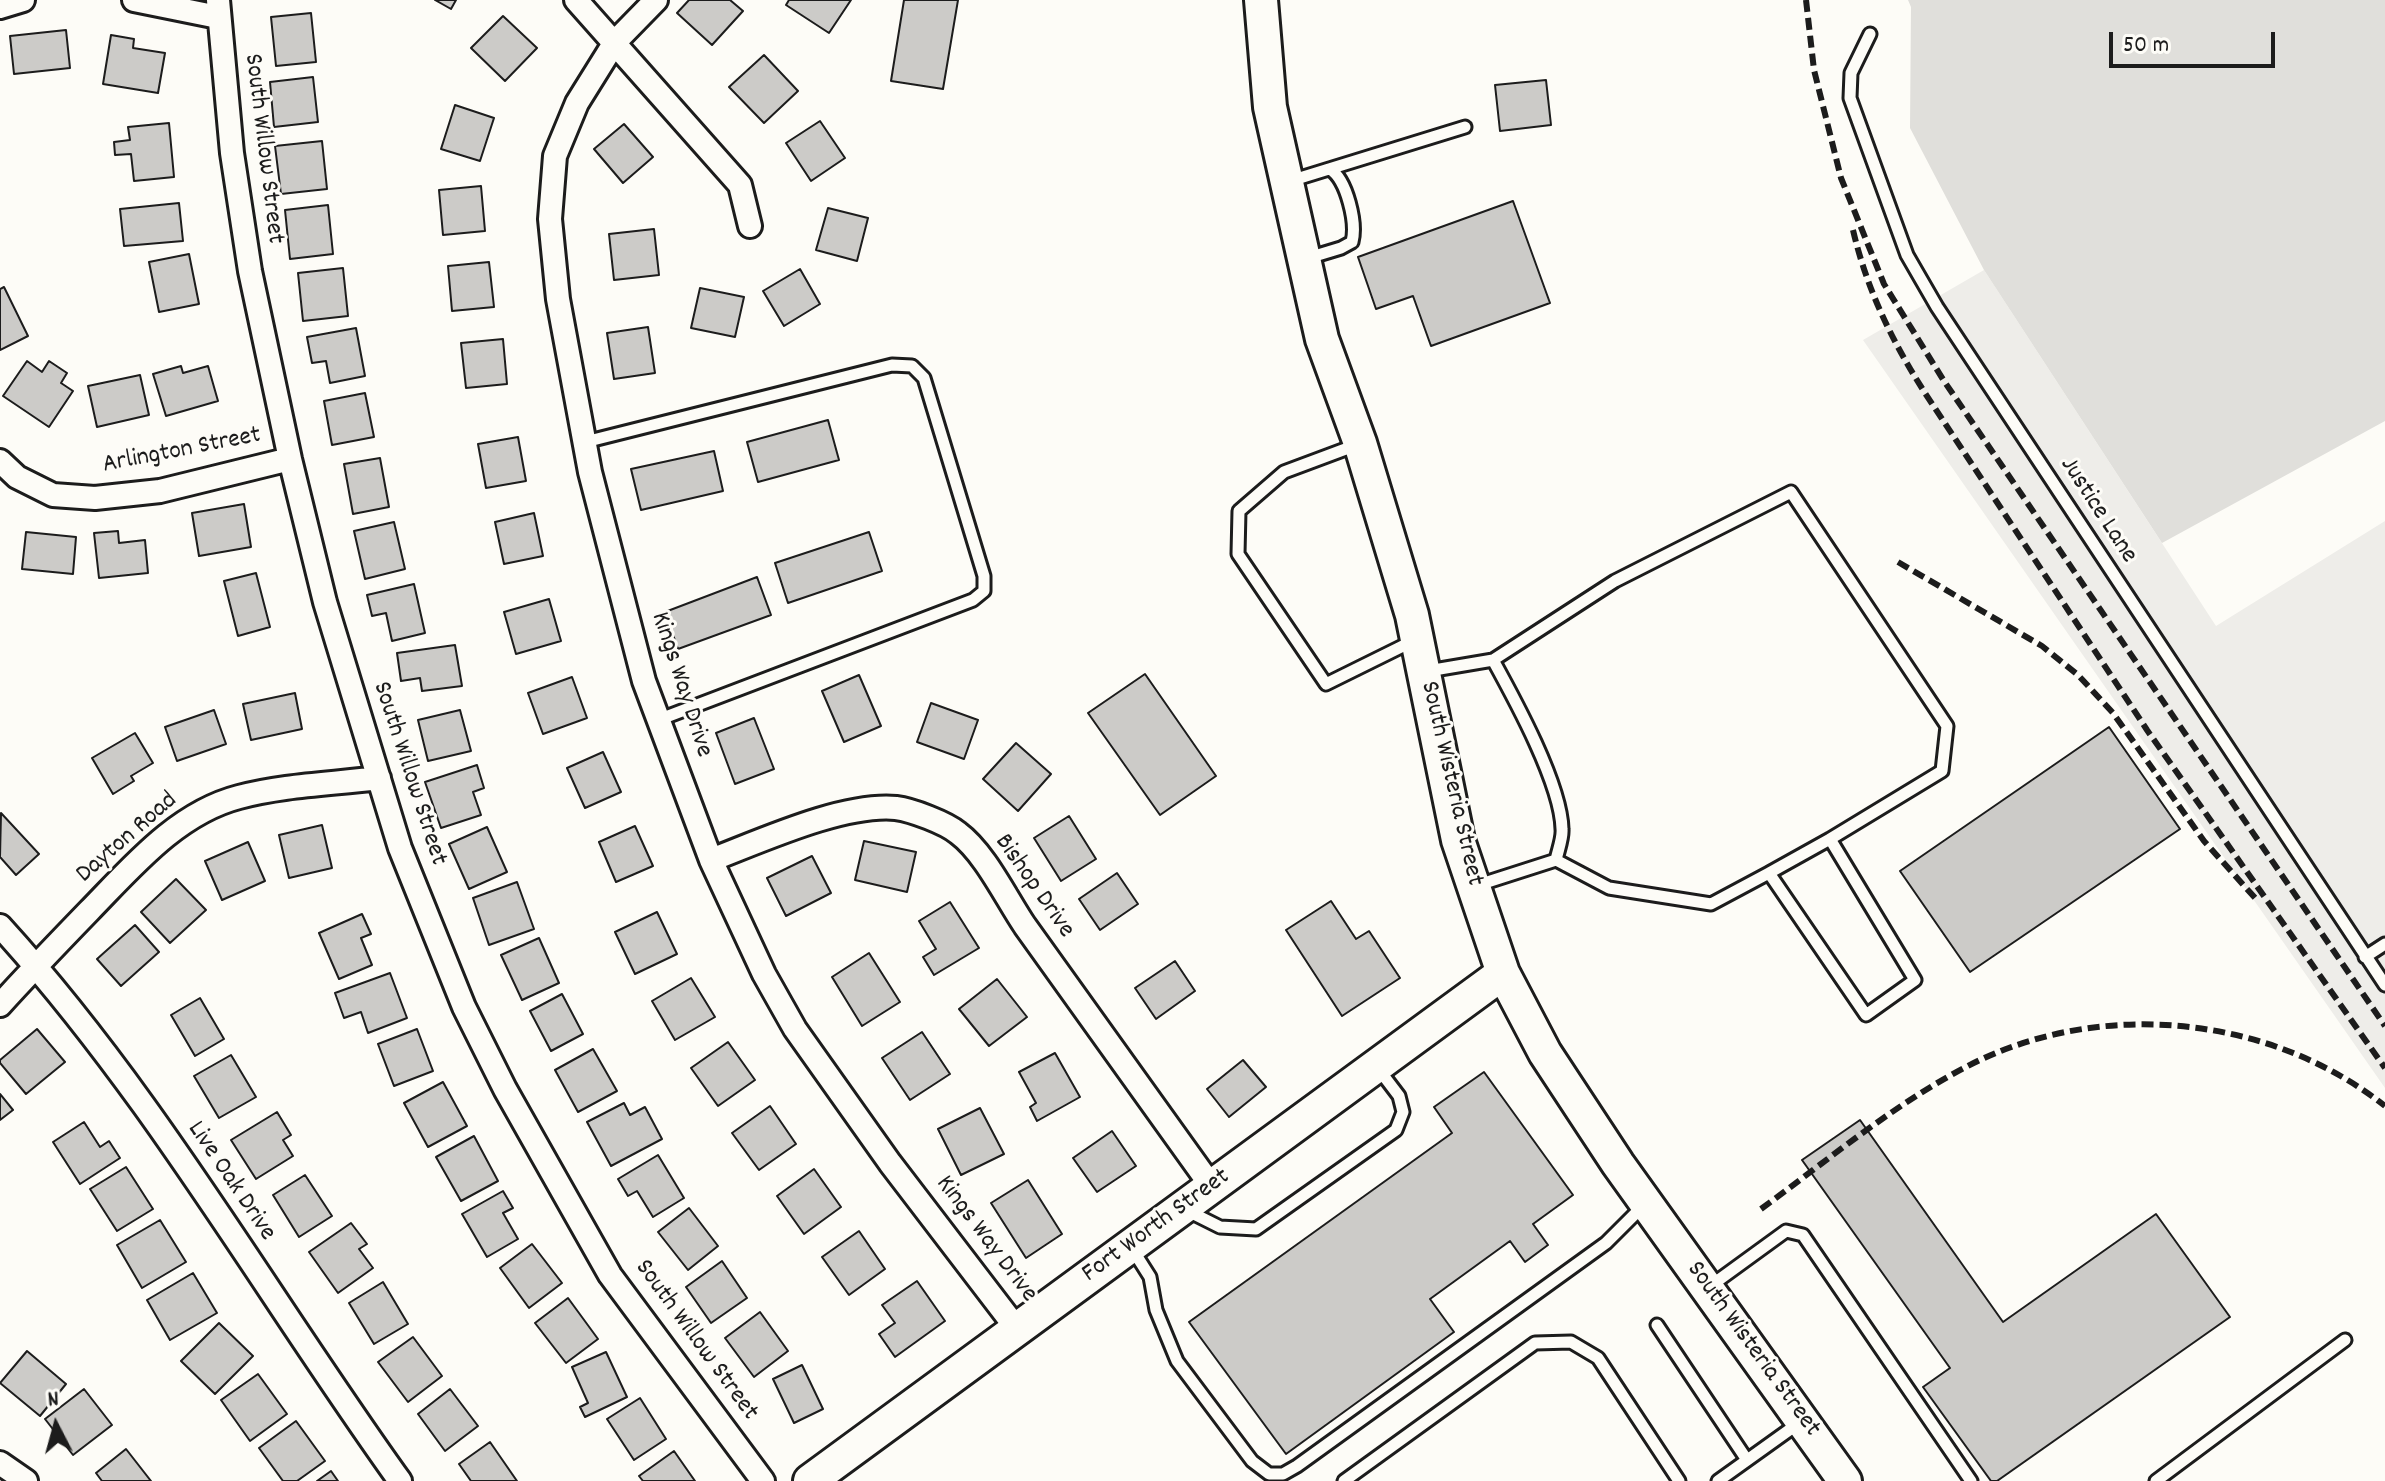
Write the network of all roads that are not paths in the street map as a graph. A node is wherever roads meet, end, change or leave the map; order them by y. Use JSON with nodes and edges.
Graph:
{"nodes":[{"id":1,"x":23,"y":0,"type":"edge"},
{"id":2,"x":134,"y":0,"type":"edge"},
{"id":3,"x":576,"y":0,"type":"edge"},
{"id":4,"x":656,"y":0,"type":"edge"},
{"id":5,"x":1261,"y":0,"type":"edge"},
{"id":6,"x":0,"y":7,"type":"edge"},
{"id":7,"x":218,"y":8,"type":"edge"},
{"id":8,"x":1870,"y":34,"type":"dead end"},
{"id":9,"x":615,"y":42,"type":"junction"},
{"id":10,"x":1465,"y":127,"type":"dead end"},
{"id":11,"x":1330,"y":169,"type":"junction"},
{"id":12,"x":1288,"y":182,"type":"junction"},
{"id":13,"x":750,"y":226,"type":"dead end"},
{"id":14,"x":1305,"y":259,"type":"junction"},
{"id":15,"x":585,"y":442,"type":"junction"},
{"id":16,"x":1360,"y":443,"type":"junction"},
{"id":17,"x":290,"y":459,"type":"junction"},
{"id":18,"x":0,"y":461,"type":"edge"},
{"id":19,"x":1417,"y":639,"type":"junction"},
{"id":20,"x":1493,"y":660,"type":"junction"},
{"id":21,"x":1423,"y":672,"type":"junction"},
{"id":22,"x":658,"y":720,"type":"junction"},
{"id":23,"x":379,"y":778,"type":"junction"},
{"id":24,"x":1830,"y":839,"type":"junction"},
{"id":25,"x":711,"y":860,"type":"junction"},
{"id":26,"x":1556,"y":860,"type":"junction"},
{"id":27,"x":1769,"y":873,"type":"junction"},
{"id":28,"x":1474,"y":887,"type":"junction"},
{"id":29,"x":0,"y":926,"type":"edge"},
{"id":30,"x":2385,"y":944,"type":"edge"},
{"id":31,"x":2365,"y":957,"type":"junction"},
{"id":32,"x":36,"y":965,"type":"junction"},
{"id":33,"x":1503,"y":973,"type":"junction"},
{"id":34,"x":2385,"y":985,"type":"edge"},
{"id":35,"x":0,"y":1005,"type":"edge"},
{"id":36,"x":1377,"y":1066,"type":"junction"},
{"id":37,"x":1212,"y":1187,"type":"junction"},
{"id":38,"x":1646,"y":1202,"type":"junction"},
{"id":39,"x":1183,"y":1208,"type":"junction"},
{"id":40,"x":1131,"y":1246,"type":"junction"},
{"id":41,"x":1708,"y":1289,"type":"junction"},
{"id":42,"x":1657,"y":1325,"type":"dead end"},
{"id":43,"x":1017,"y":1329,"type":"junction"},
{"id":44,"x":2345,"y":1340,"type":"dead end"},
{"id":45,"x":1802,"y":1421,"type":"junction"},
{"id":46,"x":1747,"y":1460,"type":"junction"},
{"id":47,"x":0,"y":1463,"type":"edge"},
{"id":48,"x":26,"y":1481,"type":"edge"},
{"id":49,"x":400,"y":1481,"type":"edge"},
{"id":50,"x":763,"y":1481,"type":"edge"},
{"id":51,"x":810,"y":1481,"type":"edge"},
{"id":52,"x":1344,"y":1481,"type":"edge"},
{"id":53,"x":1679,"y":1481,"type":"edge"},
{"id":54,"x":1718,"y":1481,"type":"edge"},
{"id":55,"x":1845,"y":1481,"type":"edge"},
{"id":56,"x":1971,"y":1481,"type":"edge"},
{"id":57,"x":2156,"y":1481,"type":"edge"}],
"edges":[{"from":1,"to":6,"type":"street"},
{"from":2,"to":7,"type":"street"},
{"from":3,"to":9,"type":"street"},
{"from":4,"to":9,"type":"street","name":"Kings Way Drive"},
{"from":5,"to":12,"type":"street","name":"South Wisteria Street"},
{"from":7,"to":17,"type":"street","name":"South Willow Street"},
{"from":8,"to":31,"type":"lane","name":"Justice Lane"},
{"from":9,"to":13,"type":"street"},
{"from":9,"to":15,"type":"street","name":"Kings Way Drive"},
{"from":10,"to":11,"type":"lane"},
{"from":11,"to":12,"type":"lane"},
{"from":11,"to":14,"type":"lane"},
{"from":12,"to":14,"type":"street","name":"South Wisteria Street"},
{"from":14,"to":16,"type":"street","name":"South Wisteria Street"},
{"from":15,"to":22,"type":"street","name":"Kings Way Drive"},
{"from":15,"to":22,"type":"lane"},
{"from":16,"to":19,"type":"street","name":"South Wisteria Street"},
{"from":16,"to":19,"type":"lane"},
{"from":17,"to":18,"type":"street","name":"Arlington Street"},
{"from":17,"to":23,"type":"street","name":"South Willow Street"},
{"from":19,"to":21,"type":"street","name":"South Wisteria Street"},
{"from":20,"to":21,"type":"lane"},
{"from":20,"to":24,"type":"lane"},
{"from":20,"to":26,"type":"lane"},
{"from":21,"to":28,"type":"street","name":"South Wisteria Street"},
{"from":22,"to":25,"type":"street","name":"Kings Way Drive"},
{"from":23,"to":32,"type":"street","name":"Dayton Road"},
{"from":23,"to":50,"type":"street","name":"South Willow Street"},
{"from":24,"to":27,"type":"lane"},
{"from":24,"to":27,"type":"lane"},
{"from":25,"to":37,"type":"street","name":"Bishop Drive"},
{"from":25,"to":43,"type":"street","name":"Kings Way Drive"},
{"from":26,"to":27,"type":"lane"},
{"from":26,"to":28,"type":"lane"},
{"from":28,"to":33,"type":"street","name":"South Wisteria Street"},
{"from":29,"to":32,"type":"street","name":"Live Oak Drive"},
{"from":30,"to":31,"type":"lane"},
{"from":31,"to":34,"type":"lane","name":"Justice Lane"},
{"from":32,"to":35,"type":"street","name":"Dayton Road"},
{"from":32,"to":49,"type":"street","name":"Live Oak Drive"},
{"from":33,"to":36,"type":"street","name":"Fort Worth Street"},
{"from":33,"to":38,"type":"street","name":"South Wisteria Street"},
{"from":36,"to":37,"type":"street","name":"Fort Worth Street"},
{"from":36,"to":39,"type":"lane"},
{"from":37,"to":39,"type":"street","name":"Fort Worth Street"},
{"from":38,"to":40,"type":"lane"},
{"from":38,"to":41,"type":"street","name":"South Wisteria Street"},
{"from":39,"to":40,"type":"street","name":"Fort Worth Street"},
{"from":40,"to":43,"type":"street","name":"Fort Worth Street"},
{"from":41,"to":45,"type":"street","name":"South Wisteria Street"},
{"from":41,"to":56,"type":"lane"},
{"from":42,"to":46,"type":"lane"},
{"from":43,"to":51,"type":"street","name":"Fort Worth Street"},
{"from":44,"to":57,"type":"lane"},
{"from":45,"to":46,"type":"lane"},
{"from":45,"to":55,"type":"street","name":"South Wisteria Street"},
{"from":46,"to":54,"type":"lane"},
{"from":47,"to":48,"type":"street"},
{"from":52,"to":53,"type":"lane"}]}
